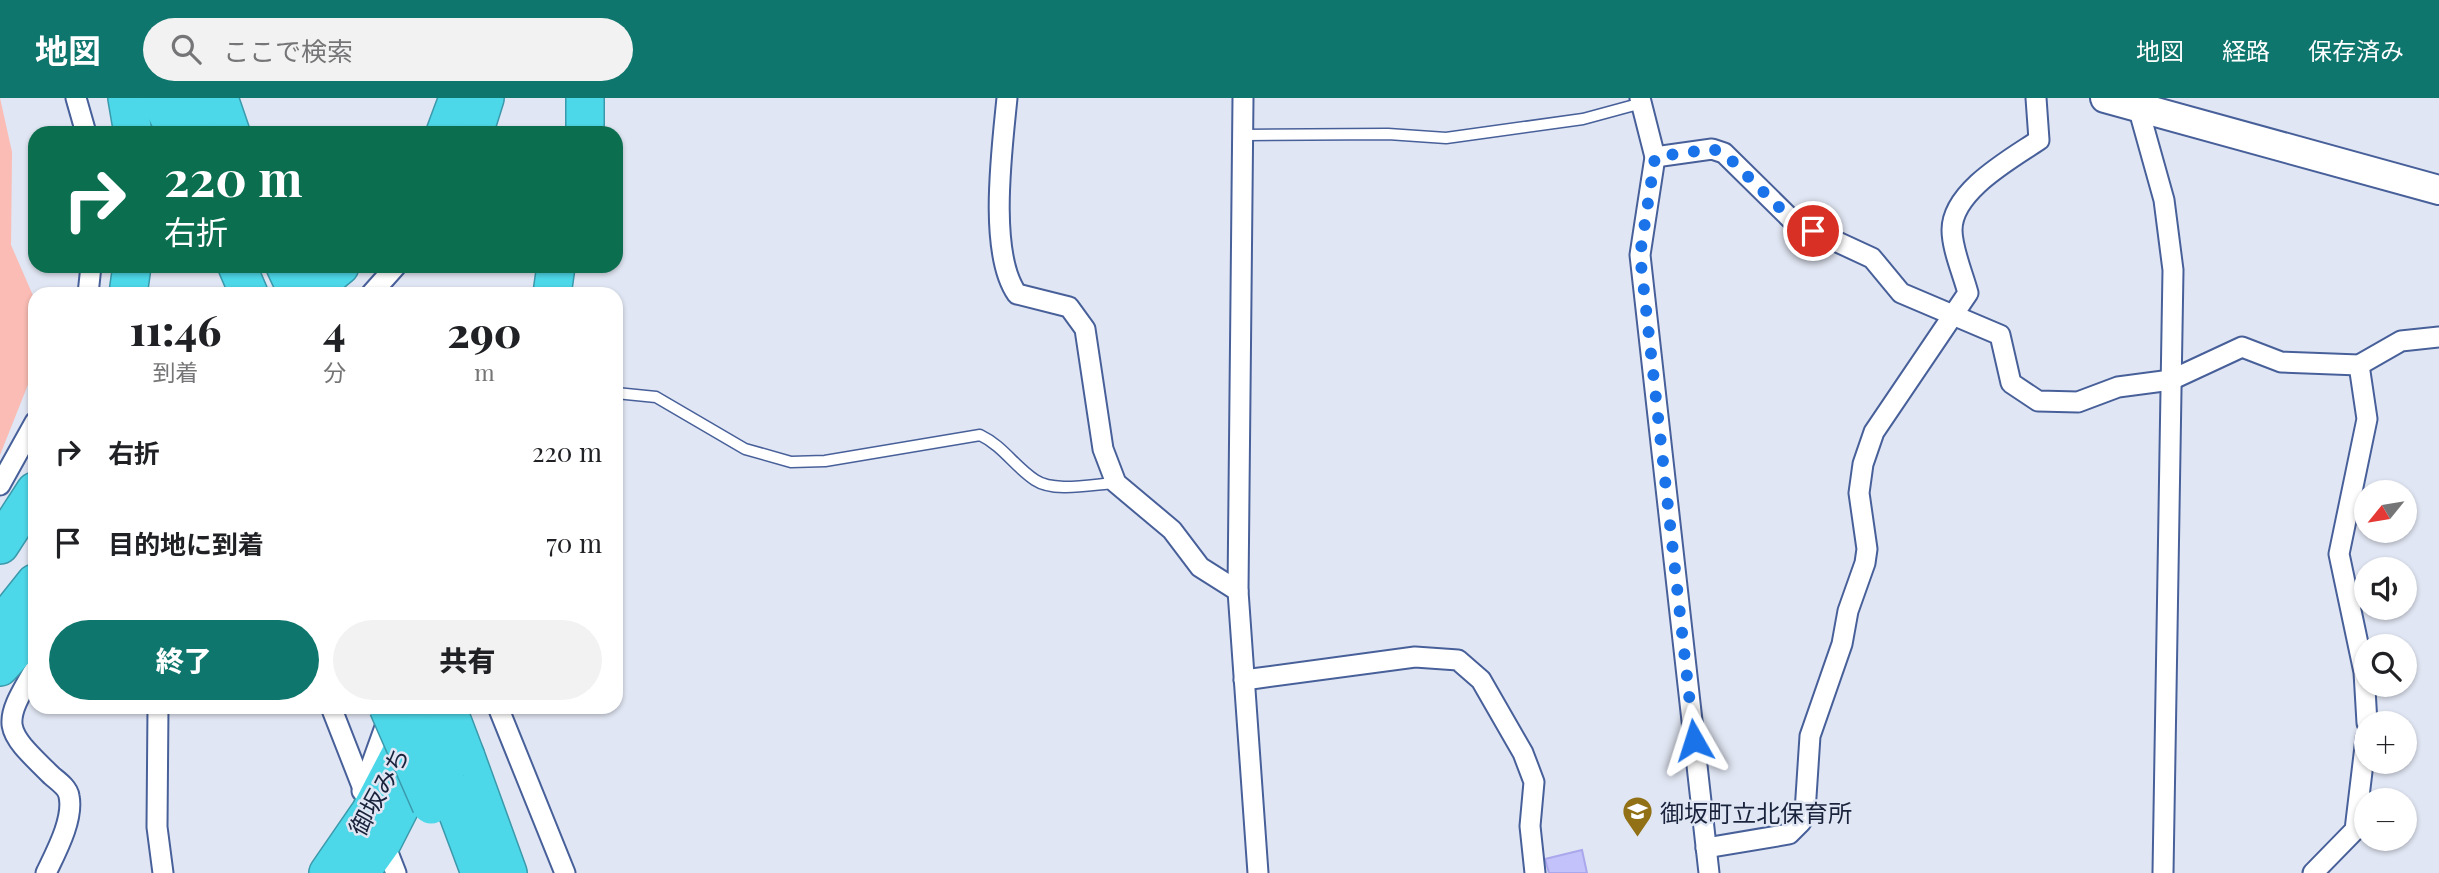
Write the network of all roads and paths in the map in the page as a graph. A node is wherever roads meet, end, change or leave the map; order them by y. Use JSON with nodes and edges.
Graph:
{"nodes":[{"id":1,"x":76,"y":98,"type":"edge"},
{"id":2,"x":127,"y":98,"type":"edge"},
{"id":3,"x":159,"y":98,"type":"edge"},
{"id":4,"x":189,"y":98,"type":"edge"},
{"id":5,"x":219,"y":98,"type":"edge"},
{"id":6,"x":458,"y":98,"type":"edge"},
{"id":7,"x":485,"y":98,"type":"edge"},
{"id":8,"x":496,"y":98,"type":"edge"},
{"id":9,"x":563,"y":98,"type":"edge"},
{"id":10,"x":584,"y":98,"type":"edge"},
{"id":11,"x":1007,"y":98,"type":"edge"},
{"id":12,"x":1242,"y":98,"type":"edge"},
{"id":13,"x":2036,"y":98,"type":"edge"},
{"id":14,"x":2105,"y":98,"type":"edge"},
{"id":15,"x":1643,"y":100,"type":"edge"},
{"id":16,"x":2139,"y":103,"type":"edge"},
{"id":17,"x":84,"y":126,"type":"edge"},
{"id":18,"x":132,"y":126,"type":"edge"},
{"id":19,"x":173,"y":126,"type":"edge"},
{"id":20,"x":203,"y":126,"type":"edge"},
{"id":21,"x":229,"y":126,"type":"edge"},
{"id":22,"x":448,"y":126,"type":"edge"},
{"id":23,"x":476,"y":126,"type":"edge"},
{"id":24,"x":486,"y":126,"type":"edge"},
{"id":25,"x":563,"y":126,"type":"edge"},
{"id":26,"x":585,"y":126,"type":"edge"},
{"id":27,"x":1244,"y":135,"type":"junction"},
{"id":28,"x":1655,"y":157,"type":"junction"},
{"id":29,"x":2439,"y":190,"type":"edge"},
{"id":30,"x":332,"y":273,"type":"edge"},
{"id":31,"x":361,"y":273,"type":"edge"},
{"id":32,"x":390,"y":273,"type":"edge"},
{"id":33,"x":250,"y":278,"type":"edge"},
{"id":34,"x":267,"y":287,"type":"edge"},
{"id":35,"x":314,"y":287,"type":"edge"},
{"id":36,"x":345,"y":287,"type":"edge"},
{"id":37,"x":377,"y":287,"type":"edge"},
{"id":38,"x":1954,"y":315,"type":"junction"},
{"id":39,"x":2439,"y":337,"type":"edge"},
{"id":40,"x":2359,"y":365,"type":"junction"},
{"id":41,"x":2171,"y":380,"type":"junction"},
{"id":42,"x":623,"y":394,"type":"edge"},
{"id":43,"x":28,"y":435,"type":"edge"},
{"id":44,"x":1116,"y":483,"type":"junction"},
{"id":45,"x":0,"y":485,"type":"edge"},
{"id":46,"x":28,"y":502,"type":"edge"},
{"id":47,"x":0,"y":545,"type":"edge"},
{"id":48,"x":28,"y":564,"type":"edge"},
{"id":49,"x":1238,"y":591,"type":"junction"},
{"id":50,"x":28,"y":592,"type":"edge"},
{"id":51,"x":0,"y":598,"type":"edge"},
{"id":52,"x":0,"y":627,"type":"edge"},
{"id":53,"x":28,"y":636,"type":"edge"},
{"id":54,"x":0,"y":667,"type":"edge"},
{"id":55,"x":28,"y":677,"type":"edge"},
{"id":56,"x":1244,"y":680,"type":"junction"},
{"id":57,"x":2366,"y":711,"type":"edge"},
{"id":58,"x":158,"y":714,"type":"edge"},
{"id":59,"x":334,"y":714,"type":"edge"},
{"id":60,"x":389,"y":714,"type":"edge"},
{"id":61,"x":395,"y":714,"type":"edge"},
{"id":62,"x":421,"y":714,"type":"edge"},
{"id":63,"x":421,"y":714,"type":"edge"},
{"id":64,"x":447,"y":714,"type":"edge"},
{"id":65,"x":448,"y":714,"type":"edge"},
{"id":66,"x":501,"y":714,"type":"edge"},
{"id":67,"x":2362,"y":774,"type":"edge"},
{"id":68,"x":448,"y":781,"type":"junction"},
{"id":69,"x":378,"y":829,"type":"edge"},
{"id":70,"x":1706,"y":848,"type":"junction"},
{"id":71,"x":46,"y":873,"type":"edge"},
{"id":72,"x":163,"y":873,"type":"edge"},
{"id":73,"x":328,"y":873,"type":"edge"},
{"id":74,"x":360,"y":873,"type":"edge"},
{"id":75,"x":460,"y":873,"type":"edge"},
{"id":76,"x":480,"y":873,"type":"edge"},
{"id":77,"x":508,"y":873,"type":"edge"},
{"id":78,"x":565,"y":873,"type":"edge"},
{"id":79,"x":1258,"y":873,"type":"edge"},
{"id":80,"x":1535,"y":873,"type":"edge"},
{"id":81,"x":1709,"y":873,"type":"edge"},
{"id":82,"x":2163,"y":873,"type":"edge"},
{"id":83,"x":2313,"y":873,"type":"edge"}],
"edges":[{"from":1,"to":17,"type":"street"},
{"from":2,"to":18,"type":"highway"},
{"from":3,"to":19,"type":"highway"},
{"from":4,"to":20,"type":"highway"},
{"from":5,"to":21,"type":"highway"},
{"from":6,"to":22,"type":"highway"},
{"from":7,"to":23,"type":"highway"},
{"from":8,"to":24,"type":"street"},
{"from":9,"to":25,"type":"highway"},
{"from":10,"to":26,"type":"highway"},
{"from":11,"to":44,"type":"street"},
{"from":12,"to":27,"type":"street"},
{"from":13,"to":38,"type":"street"},
{"from":14,"to":16,"type":"street"},
{"from":15,"to":27,"type":"lane"},
{"from":15,"to":28,"type":"street"},
{"from":16,"to":29,"type":"street"},
{"from":16,"to":41,"type":"street"},
{"from":27,"to":49,"type":"street"},
{"from":28,"to":38,"type":"street"},
{"from":28,"to":70,"type":"street"},
{"from":30,"to":35,"type":"highway"},
{"from":31,"to":36,"type":"highway"},
{"from":32,"to":37,"type":"street"},
{"from":33,"to":34,"type":"highway"},
{"from":38,"to":41,"type":"street"},
{"from":38,"to":70,"type":"street"},
{"from":39,"to":40,"type":"street"},
{"from":40,"to":41,"type":"street"},
{"from":40,"to":57,"type":"street"},
{"from":41,"to":82,"type":"street"},
{"from":42,"to":44,"type":"lane"},
{"from":43,"to":45,"type":"street"},
{"from":44,"to":49,"type":"street"},
{"from":46,"to":47,"type":"highway"},
{"from":48,"to":51,"type":"highway"},
{"from":49,"to":56,"type":"street"},
{"from":50,"to":52,"type":"highway"},
{"from":53,"to":54,"type":"highway"},
{"from":55,"to":71,"type":"street"},
{"from":56,"to":79,"type":"street"},
{"from":56,"to":80,"type":"street"},
{"from":58,"to":72,"type":"street"},
{"from":59,"to":69,"type":"street"},
{"from":60,"to":69,"type":"street"},
{"from":61,"to":68,"type":"highway","bridge":true},
{"from":62,"to":69,"type":"highway","name":"御坂みち"},
{"from":63,"to":68,"type":"highway","bridge":true},
{"from":64,"to":68,"type":"highway","bridge":true},
{"from":65,"to":69,"type":"highway","name":"御坂みち"},
{"from":66,"to":78,"type":"street"},
{"from":67,"to":83,"type":"street"},
{"from":68,"to":75,"type":"highway"},
{"from":68,"to":76,"type":"highway"},
{"from":68,"to":77,"type":"highway"},
{"from":69,"to":73,"type":"highway","name":"御坂みち"},
{"from":69,"to":74,"type":"highway","name":"御坂みち"},
{"from":70,"to":81,"type":"street"}]}
